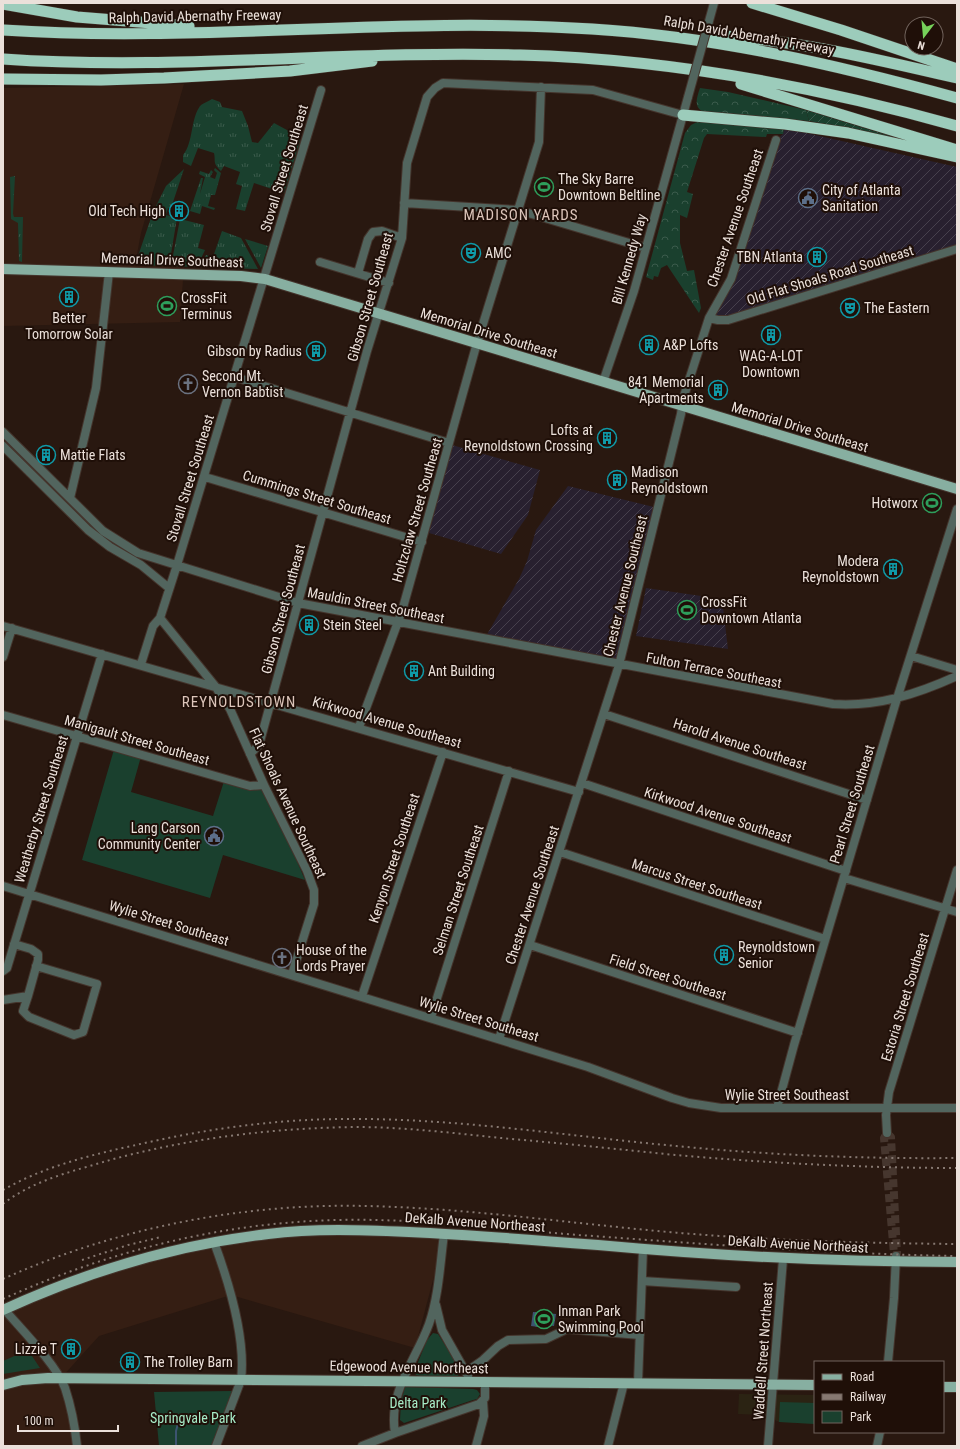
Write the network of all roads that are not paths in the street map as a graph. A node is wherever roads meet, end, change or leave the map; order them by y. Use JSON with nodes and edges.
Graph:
{"nodes":[{"id":1,"x":714,"y":3,"type":"edge"},
{"id":2,"x":752,"y":3,"type":"edge"},
{"id":3,"x":3,"y":4,"type":"edge"},
{"id":4,"x":3,"y":30,"type":"edge"},
{"id":5,"x":256,"y":31,"type":"junction"},
{"id":6,"x":653,"y":33,"type":"junction"},
{"id":7,"x":396,"y":55,"type":"junction"},
{"id":8,"x":3,"y":59,"type":"edge"},
{"id":9,"x":657,"y":65,"type":"junction"},
{"id":10,"x":957,"y":69,"type":"edge"},
{"id":11,"x":957,"y":78,"type":"edge"},
{"id":12,"x":3,"y":79,"type":"edge"},
{"id":13,"x":541,"y":87,"type":"junction"},
{"id":14,"x":321,"y":90,"type":"dead end"},
{"id":15,"x":957,"y":98,"type":"edge"},
{"id":16,"x":684,"y":115,"type":"junction"},
{"id":17,"x":957,"y":126,"type":"edge"},
{"id":18,"x":776,"y":140,"type":"dead end"},
{"id":19,"x":957,"y":150,"type":"edge"},
{"id":20,"x":957,"y":157,"type":"edge"},
{"id":21,"x":404,"y":203,"type":"junction"},
{"id":22,"x":518,"y":210,"type":"junction"},
{"id":23,"x":402,"y":238,"type":"junction"},
{"id":24,"x":646,"y":248,"type":"junction"},
{"id":25,"x":957,"y":249,"type":"edge"},
{"id":26,"x":320,"y":262,"type":"dead end"},
{"id":27,"x":3,"y":269,"type":"edge"},
{"id":28,"x":109,"y":272,"type":"junction"},
{"id":29,"x":358,"y":273,"type":"junction"},
{"id":30,"x":265,"y":279,"type":"junction"},
{"id":31,"x":389,"y":283,"type":"junction"},
{"id":32,"x":379,"y":314,"type":"junction"},
{"id":33,"x":709,"y":318,"type":"junction"},
{"id":34,"x":477,"y":344,"type":"junction"},
{"id":35,"x":235,"y":377,"type":"junction"},
{"id":36,"x":603,"y":382,"type":"junction"},
{"id":37,"x":682,"y":406,"type":"junction"},
{"id":38,"x":350,"y":412,"type":"junction"},
{"id":39,"x":3,"y":432,"type":"edge"},
{"id":40,"x":449,"y":443,"type":"junction"},
{"id":41,"x":3,"y":446,"type":"edge"},
{"id":42,"x":204,"y":477,"type":"junction"},
{"id":43,"x":957,"y":489,"type":"edge"},
{"id":44,"x":70,"y":498,"type":"junction"},
{"id":45,"x":957,"y":509,"type":"edge"},
{"id":46,"x":322,"y":512,"type":"junction"},
{"id":47,"x":422,"y":542,"type":"junction"},
{"id":48,"x":110,"y":547,"type":"junction"},
{"id":49,"x":138,"y":553,"type":"junction"},
{"id":50,"x":177,"y":565,"type":"junction"},
{"id":51,"x":169,"y":588,"type":"junction"},
{"id":52,"x":298,"y":603,"type":"junction"},
{"id":53,"x":160,"y":618,"type":"junction"},
{"id":54,"x":398,"y":622,"type":"junction"},
{"id":55,"x":3,"y":626,"type":"edge"},
{"id":56,"x":12,"y":628,"type":"junction"},
{"id":57,"x":464,"y":635,"type":"joint"},
{"id":58,"x":102,"y":654,"type":"junction"},
{"id":59,"x":910,"y":656,"type":"junction"},
{"id":60,"x":3,"y":657,"type":"edge"},
{"id":61,"x":141,"y":664,"type":"junction"},
{"id":62,"x":619,"y":665,"type":"junction"},
{"id":63,"x":957,"y":670,"type":"edge"},
{"id":64,"x":957,"y":676,"type":"edge"},
{"id":65,"x":215,"y":686,"type":"junction"},
{"id":66,"x":897,"y":698,"type":"junction"},
{"id":67,"x":271,"y":702,"type":"junction"},
{"id":68,"x":604,"y":714,"type":"junction"},
{"id":69,"x":3,"y":715,"type":"edge"},
{"id":70,"x":359,"y":727,"type":"junction"},
{"id":71,"x":77,"y":736,"type":"junction"},
{"id":72,"x":443,"y":752,"type":"junction"},
{"id":73,"x":250,"y":754,"type":"junction"},
{"id":74,"x":509,"y":771,"type":"junction"},
{"id":75,"x":582,"y":783,"type":"junction"},
{"id":76,"x":264,"y":784,"type":"junction"},
{"id":77,"x":579,"y":792,"type":"junction"},
{"id":78,"x":867,"y":800,"type":"junction"},
{"id":79,"x":560,"y":852,"type":"junction"},
{"id":80,"x":957,"y":870,"type":"edge"},
{"id":81,"x":845,"y":874,"type":"junction"},
{"id":82,"x":3,"y":886,"type":"edge"},
{"id":83,"x":29,"y":893,"type":"junction"},
{"id":84,"x":945,"y":908,"type":"junction"},
{"id":85,"x":957,"y":912,"type":"edge"},
{"id":86,"x":826,"y":939,"type":"junction"},
{"id":87,"x":14,"y":944,"type":"junction"},
{"id":88,"x":530,"y":945,"type":"junction"},
{"id":89,"x":36,"y":966,"type":"junction"},
{"id":90,"x":3,"y":971,"type":"edge"},
{"id":91,"x":292,"y":974,"type":"junction"},
{"id":92,"x":28,"y":996,"type":"junction"},
{"id":93,"x":362,"y":996,"type":"junction"},
{"id":94,"x":3,"y":1000,"type":"edge"},
{"id":95,"x":431,"y":1017,"type":"junction"},
{"id":96,"x":798,"y":1032,"type":"junction"},
{"id":97,"x":499,"y":1039,"type":"junction"},
{"id":98,"x":777,"y":1108,"type":"junction"},
{"id":99,"x":887,"y":1108,"type":"junction"},
{"id":100,"x":957,"y":1108,"type":"edge"},
{"id":101,"x":887,"y":1133,"type":"tunnel mouth"},
{"id":102,"x":444,"y":1234,"type":"junction"},
{"id":103,"x":214,"y":1242,"type":"junction"},
{"id":104,"x":643,"y":1249,"type":"junction"},
{"id":105,"x":783,"y":1259,"type":"junction"},
{"id":106,"x":896,"y":1259,"type":"junction"},
{"id":107,"x":957,"y":1262,"type":"edge"},
{"id":108,"x":642,"y":1281,"type":"junction"},
{"id":109,"x":736,"y":1287,"type":"dead end"},
{"id":110,"x":436,"y":1302,"type":"junction"},
{"id":111,"x":4,"y":1309,"type":"edge"},
{"id":112,"x":640,"y":1335,"type":"junction"},
{"id":113,"x":888,"y":1361,"type":"edge"},
{"id":114,"x":467,"y":1377,"type":"junction"},
{"id":115,"x":60,"y":1378,"type":"junction"},
{"id":116,"x":241,"y":1380,"type":"junction"},
{"id":117,"x":401,"y":1381,"type":"junction"},
{"id":118,"x":485,"y":1382,"type":"junction"},
{"id":119,"x":624,"y":1383,"type":"junction"},
{"id":120,"x":638,"y":1383,"type":"junction"},
{"id":121,"x":3,"y":1385,"type":"edge"},
{"id":122,"x":774,"y":1385,"type":"junction"},
{"id":123,"x":814,"y":1385,"type":"edge"},
{"id":124,"x":944,"y":1387,"type":"edge"},
{"id":125,"x":957,"y":1387,"type":"edge"},
{"id":126,"x":483,"y":1401,"type":"junction"},
{"id":127,"x":395,"y":1432,"type":"junction"},
{"id":128,"x":880,"y":1433,"type":"edge"},
{"id":129,"x":377,"y":1443,"type":"edge"},
{"id":130,"x":77,"y":1446,"type":"edge"},
{"id":131,"x":216,"y":1446,"type":"edge"},
{"id":132,"x":362,"y":1446,"type":"edge"},
{"id":133,"x":476,"y":1446,"type":"edge"},
{"id":134,"x":608,"y":1446,"type":"edge"},
{"id":135,"x":768,"y":1446,"type":"edge"},
{"id":136,"x":877,"y":1446,"type":"edge"}],
"edges":[{"from":1,"to":16,"type":"street","name":"Bill Kennedy Way","bridge":true},
{"from":2,"to":10,"type":"highway"},
{"from":3,"to":5,"type":"highway"},
{"from":4,"to":5,"type":"highway","name":"Ralph David Abernathy Freeway"},
{"from":5,"to":6,"type":"highway","name":"Ralph David Abernathy Freeway"},
{"from":6,"to":11,"type":"highway"},
{"from":6,"to":15,"type":"highway","name":"Ralph David Abernathy Freeway"},
{"from":7,"to":8,"type":"highway"},
{"from":7,"to":9,"type":"highway"},
{"from":7,"to":12,"type":"highway"},
{"from":9,"to":17,"type":"highway"},
{"from":9,"to":19,"type":"highway"},
{"from":13,"to":16,"type":"street","name":"Gibson Street Southeast"},
{"from":13,"to":21,"type":"street","name":"Gibson Street Southeast"},
{"from":13,"to":22,"type":"street","name":"Holtzclaw Street Southeast"},
{"from":14,"to":30,"type":"street","name":"Stovall Street Southeast"},
{"from":16,"to":20,"type":"highway"},
{"from":16,"to":24,"type":"street","name":"Bill Kennedy Way"},
{"from":18,"to":33,"type":"street","name":"Chester Avenue Southeast"},
{"from":21,"to":22,"type":"street"},
{"from":21,"to":23,"type":"street","name":"Gibson Street Southeast"},
{"from":22,"to":24,"type":"street"},
{"from":22,"to":34,"type":"street","name":"Holtzclaw Street Southeast"},
{"from":23,"to":29,"type":"street"},
{"from":23,"to":31,"type":"street","name":"Gibson Street Southeast"},
{"from":24,"to":36,"type":"street","name":"Bill Kennedy Way"},
{"from":25,"to":33,"type":"street","name":"Old Flat Shoals Road Southeast"},
{"from":26,"to":29,"type":"street"},
{"from":27,"to":28,"type":"main road","name":"Memorial Drive Southeast"},
{"from":28,"to":30,"type":"main road","name":"Memorial Drive Southeast"},
{"from":28,"to":44,"type":"street"},
{"from":29,"to":31,"type":"street"},
{"from":30,"to":32,"type":"main road","name":"Memorial Drive Southeast"},
{"from":30,"to":35,"type":"street","name":"Stovall Street Southeast"},
{"from":31,"to":32,"type":"street","name":"Gibson Street Southeast"},
{"from":32,"to":34,"type":"main road","name":"Memorial Drive Southeast"},
{"from":32,"to":38,"type":"street","name":"Gibson Street Southeast"},
{"from":33,"to":37,"type":"street","name":"Chester Avenue Southeast"},
{"from":34,"to":36,"type":"main road","name":"Memorial Drive Southeast"},
{"from":34,"to":40,"type":"street","name":"Holtzclaw Street Southeast"},
{"from":35,"to":38,"type":"street"},
{"from":35,"to":42,"type":"street","name":"Stovall Street Southeast"},
{"from":36,"to":37,"type":"main road","name":"Memorial Drive Southeast"},
{"from":37,"to":43,"type":"main road","name":"Memorial Drive Southeast"},
{"from":37,"to":62,"type":"street","name":"Chester Avenue Southeast"},
{"from":38,"to":40,"type":"street"},
{"from":38,"to":46,"type":"street","name":"Gibson Street Southeast"},
{"from":39,"to":44,"type":"street"},
{"from":40,"to":47,"type":"street","name":"Holtzclaw Street Southeast"},
{"from":41,"to":48,"type":"street"},
{"from":42,"to":46,"type":"street","name":"Cummings Street Southeast"},
{"from":42,"to":50,"type":"street","name":"Stovall Street Southeast"},
{"from":44,"to":49,"type":"street","name":"Mauldin Street Southeast"},
{"from":45,"to":59,"type":"street","name":"Pearl Street Southeast"},
{"from":46,"to":47,"type":"street","name":"Cummings Street Southeast"},
{"from":46,"to":52,"type":"street","name":"Gibson Street Southeast"},
{"from":47,"to":54,"type":"street","name":"Holtzclaw Street Southeast"},
{"from":48,"to":49,"type":"street"},
{"from":48,"to":51,"type":"street"},
{"from":49,"to":50,"type":"street","name":"Mauldin Street Southeast"},
{"from":50,"to":51,"type":"street","name":"Stovall Street Southeast"},
{"from":50,"to":52,"type":"street","name":"Mauldin Street Southeast"},
{"from":51,"to":53,"type":"street","name":"Stovall Street Southeast"},
{"from":52,"to":54,"type":"street","name":"Mauldin Street Southeast"},
{"from":52,"to":67,"type":"street","name":"Gibson Street Southeast"},
{"from":53,"to":61,"type":"street","name":"Stovall Street Southeast"},
{"from":53,"to":65,"type":"street","name":"Flat Shoals Avenue Southeast"},
{"from":54,"to":57,"type":"street","name":"Mauldin Street Southeast"},
{"from":54,"to":70,"type":"street","name":"Holtzclaw Street Southeast"},
{"from":55,"to":56,"type":"street","name":"Kirkwood Avenue Southeast"},
{"from":56,"to":58,"type":"street","name":"Kirkwood Avenue Southeast"},
{"from":56,"to":60,"type":"street"},
{"from":57,"to":62,"type":"street","name":"Fulton Terrace Southeast"},
{"from":58,"to":61,"type":"street","name":"Kirkwood Avenue Southeast"},
{"from":58,"to":71,"type":"street","name":"Weatherby Street Southeast"},
{"from":59,"to":63,"type":"street"},
{"from":59,"to":66,"type":"street","name":"Pearl Street Southeast"},
{"from":61,"to":65,"type":"street","name":"Kirkwood Avenue Southeast"},
{"from":62,"to":66,"type":"street","name":"Fulton Terrace Southeast"},
{"from":62,"to":68,"type":"street","name":"Chester Avenue Southeast"},
{"from":64,"to":66,"type":"street","name":"Fulton Terrace Southeast"},
{"from":65,"to":67,"type":"street","name":"Kirkwood Avenue Southeast"},
{"from":65,"to":73,"type":"street","name":"Flat Shoals Avenue Southeast"},
{"from":66,"to":78,"type":"street","name":"Pearl Street Southeast"},
{"from":67,"to":70,"type":"street","name":"Kirkwood Avenue Southeast"},
{"from":67,"to":73,"type":"street","name":"Gibson Street Southeast"},
{"from":68,"to":75,"type":"street","name":"Chester Avenue Southeast"},
{"from":68,"to":78,"type":"street","name":"Harold Avenue Southeast"},
{"from":69,"to":71,"type":"street","name":"Manigault Street Southeast"},
{"from":70,"to":72,"type":"street","name":"Kirkwood Avenue Southeast"},
{"from":71,"to":76,"type":"street","name":"Manigault Street Southeast"},
{"from":71,"to":83,"type":"street","name":"Weatherby Street Southeast"},
{"from":72,"to":74,"type":"street","name":"Kirkwood Avenue Southeast"},
{"from":72,"to":93,"type":"street","name":"Kenyon Street Southeast"},
{"from":73,"to":76,"type":"street","name":"Flat Shoals Avenue Southeast"},
{"from":74,"to":77,"type":"street","name":"Kirkwood Avenue Southeast"},
{"from":74,"to":95,"type":"street","name":"Selman Street Southeast"},
{"from":75,"to":77,"type":"street","name":"Chester Avenue Southeast"},
{"from":75,"to":81,"type":"street","name":"Kirkwood Avenue Southeast"},
{"from":76,"to":91,"type":"street","name":"Flat Shoals Avenue Southeast"},
{"from":77,"to":79,"type":"street","name":"Chester Avenue Southeast"},
{"from":78,"to":81,"type":"street","name":"Pearl Street Southeast"},
{"from":79,"to":86,"type":"street","name":"Marcus Street Southeast"},
{"from":79,"to":88,"type":"street","name":"Chester Avenue Southeast"},
{"from":80,"to":84,"type":"street","name":"Estoria Street Southeast"},
{"from":81,"to":84,"type":"street","name":"Kirkwood Avenue Southeast"},
{"from":81,"to":86,"type":"street","name":"Pearl Street Southeast"},
{"from":82,"to":83,"type":"street","name":"Wylie Street Southeast"},
{"from":83,"to":87,"type":"street","name":"Weatherby Street Southeast"},
{"from":83,"to":91,"type":"street","name":"Wylie Street Southeast"},
{"from":84,"to":85,"type":"street","name":"Kirkwood Avenue Southeast"},
{"from":84,"to":99,"type":"street","name":"Estoria Street Southeast"},
{"from":86,"to":96,"type":"street","name":"Pearl Street Southeast"},
{"from":87,"to":89,"type":"street"},
{"from":87,"to":90,"type":"street","name":"Weatherby Street Southeast"},
{"from":88,"to":96,"type":"street","name":"Field Street Southeast"},
{"from":88,"to":97,"type":"street","name":"Chester Avenue Southeast"},
{"from":89,"to":92,"type":"street"},
{"from":89,"to":92,"type":"street"},
{"from":91,"to":93,"type":"street","name":"Wylie Street Southeast"},
{"from":92,"to":94,"type":"street"},
{"from":93,"to":95,"type":"street","name":"Wylie Street Southeast"},
{"from":95,"to":97,"type":"street","name":"Wylie Street Southeast"},
{"from":96,"to":98,"type":"street","name":"Pearl Street Southeast"},
{"from":97,"to":98,"type":"street","name":"Wylie Street Southeast"},
{"from":98,"to":99,"type":"street","name":"Wylie Street Southeast"},
{"from":99,"to":100,"type":"street","name":"Wylie Street Southeast"},
{"from":99,"to":101,"type":"street","name":"Estoria Street Southeast"},
{"from":102,"to":103,"type":"main road","name":"DeKalb Avenue Northeast"},
{"from":102,"to":104,"type":"main road","name":"DeKalb Avenue Northeast"},
{"from":102,"to":110,"type":"street"},
{"from":103,"to":111,"type":"main road","name":"DeKalb Avenue Northeast"},
{"from":103,"to":116,"type":"street"},
{"from":104,"to":105,"type":"main road","name":"DeKalb Avenue Northeast"},
{"from":104,"to":108,"type":"street"},
{"from":105,"to":106,"type":"main road","name":"DeKalb Avenue Northeast"},
{"from":105,"to":122,"type":"street","name":"Waddell Street Northeast"},
{"from":106,"to":107,"type":"main road","name":"DeKalb Avenue Northeast"},
{"from":106,"to":113,"type":"street"},
{"from":108,"to":109,"type":"street"},
{"from":108,"to":112,"type":"street"},
{"from":110,"to":114,"type":"street"},
{"from":110,"to":117,"type":"street"},
{"from":111,"to":115,"type":"street"},
{"from":112,"to":114,"type":"street"},
{"from":112,"to":120,"type":"street"},
{"from":114,"to":117,"type":"main road","name":"Edgewood Avenue Northeast"},
{"from":114,"to":118,"type":"main road","name":"Edgewood Avenue Northeast"},
{"from":115,"to":116,"type":"main road","name":"Edgewood Avenue Northeast"},
{"from":115,"to":121,"type":"main road","name":"Edgewood Avenue Northeast"},
{"from":115,"to":130,"type":"street"},
{"from":116,"to":117,"type":"main road","name":"Edgewood Avenue Northeast"},
{"from":116,"to":131,"type":"street"},
{"from":117,"to":127,"type":"street"},
{"from":118,"to":119,"type":"main road","name":"Edgewood Avenue Northeast"},
{"from":118,"to":126,"type":"street"},
{"from":119,"to":120,"type":"main road","name":"Edgewood Avenue Northeast"},
{"from":119,"to":134,"type":"street"},
{"from":120,"to":122,"type":"main road","name":"Edgewood Avenue Northeast"},
{"from":122,"to":123,"type":"main road","name":"Edgewood Avenue Northeast"},
{"from":122,"to":135,"type":"street","name":"Waddell Street Northeast"},
{"from":124,"to":125,"type":"main road"},
{"from":126,"to":127,"type":"street"},
{"from":126,"to":133,"type":"street"},
{"from":127,"to":129,"type":"street"},
{"from":128,"to":136,"type":"street"},
{"from":129,"to":132,"type":"street"}]}
